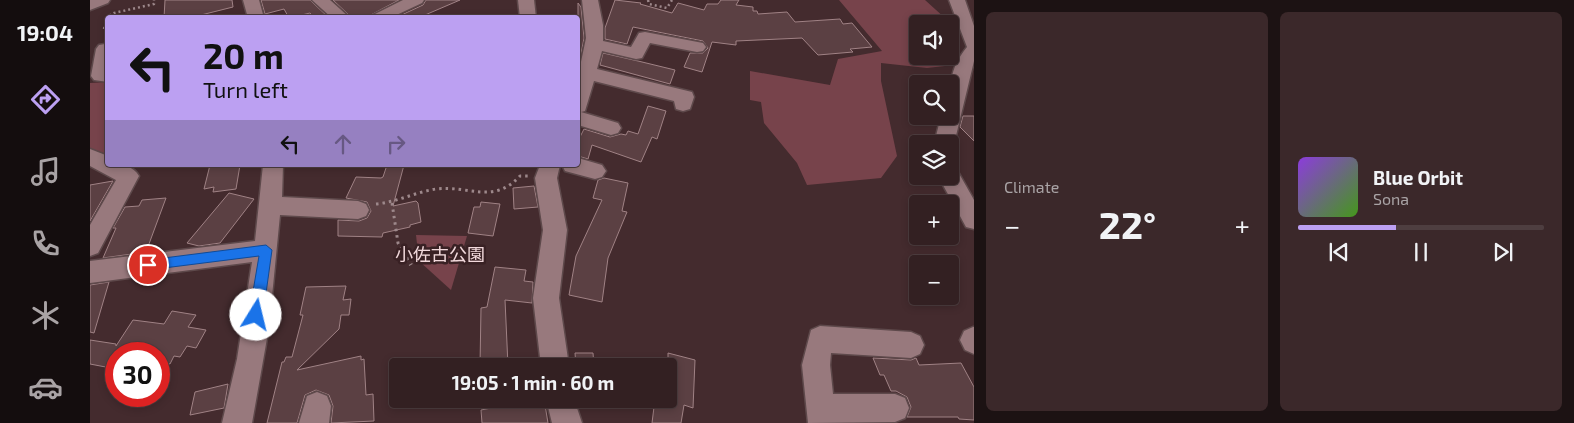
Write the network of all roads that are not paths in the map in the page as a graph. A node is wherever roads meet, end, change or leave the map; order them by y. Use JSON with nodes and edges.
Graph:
{"nodes":[{"id":1,"x":102,"y":0,"type":"edge"},
{"id":2,"x":251,"y":0,"type":"edge"},
{"id":3,"x":320,"y":0,"type":"edge"},
{"id":4,"x":416,"y":0,"type":"edge"},
{"id":5,"x":526,"y":0,"type":"edge"},
{"id":6,"x":590,"y":0,"type":"edge"},
{"id":7,"x":957,"y":0,"type":"edge"},
{"id":8,"x":90,"y":5,"type":"edge"},
{"id":9,"x":255,"y":15,"type":"edge"},
{"id":10,"x":338,"y":15,"type":"edge"},
{"id":11,"x":382,"y":15,"type":"edge"},
{"id":12,"x":528,"y":15,"type":"edge"},
{"id":13,"x":593,"y":44,"type":"junction"},
{"id":14,"x":974,"y":47,"type":"edge"},
{"id":15,"x":697,"y":48,"type":"dead end"},
{"id":16,"x":105,"y":49,"type":"dead end"},
{"id":17,"x":588,"y":73,"type":"junction"},
{"id":18,"x":105,"y":76,"type":"edge"},
{"id":19,"x":580,"y":99,"type":"edge"},
{"id":20,"x":683,"y":104,"type":"dead end"},
{"id":21,"x":580,"y":119,"type":"edge"},
{"id":22,"x":611,"y":128,"type":"dead end"},
{"id":23,"x":946,"y":135,"type":"edge"},
{"id":24,"x":90,"y":157,"type":"edge"},
{"id":25,"x":105,"y":164,"type":"edge"},
{"id":26,"x":110,"y":167,"type":"edge"},
{"id":27,"x":273,"y":167,"type":"edge"},
{"id":28,"x":580,"y":167,"type":"edge"},
{"id":29,"x":596,"y":170,"type":"dead end"},
{"id":30,"x":548,"y":171,"type":"edge"},
{"id":31,"x":954,"y":185,"type":"edge"},
{"id":32,"x":270,"y":205,"type":"junction"},
{"id":33,"x":366,"y":207,"type":"road end"},
{"id":34,"x":974,"y":220,"type":"edge"},
{"id":35,"x":90,"y":246,"type":"edge"},
{"id":36,"x":266,"y":250,"type":"junction"},
{"id":37,"x":90,"y":272,"type":"edge"},
{"id":38,"x":911,"y":345,"type":"dead end"},
{"id":39,"x":554,"y":358,"type":"edge"},
{"id":40,"x":562,"y":408,"type":"edge"},
{"id":41,"x":896,"y":408,"type":"dead end"},
{"id":42,"x":822,"y":421,"type":"edge"},
{"id":43,"x":237,"y":423,"type":"edge"},
{"id":44,"x":566,"y":423,"type":"edge"}],
"edges":[{"from":1,"to":8,"type":"street"},
{"from":2,"to":9,"type":"street"},
{"from":3,"to":10,"type":"street"},
{"from":4,"to":11,"type":"street"},
{"from":5,"to":12,"type":"street"},
{"from":6,"to":13,"type":"street"},
{"from":7,"to":14,"type":"street"},
{"from":13,"to":15,"type":"street"},
{"from":13,"to":17,"type":"street"},
{"from":14,"to":23,"type":"street"},
{"from":16,"to":18,"type":"street"},
{"from":17,"to":19,"type":"street"},
{"from":17,"to":20,"type":"street"},
{"from":21,"to":22,"type":"street"},
{"from":24,"to":25,"type":"street"},
{"from":26,"to":35,"type":"street"},
{"from":27,"to":32,"type":"street"},
{"from":28,"to":29,"type":"street"},
{"from":30,"to":39,"type":"street"},
{"from":31,"to":34,"type":"street"},
{"from":32,"to":33,"type":"street"},
{"from":32,"to":36,"type":"street"},
{"from":36,"to":37,"type":"street"},
{"from":36,"to":43,"type":"street"},
{"from":38,"to":42,"type":"street"},
{"from":40,"to":44,"type":"street"},
{"from":41,"to":42,"type":"street"}]}
